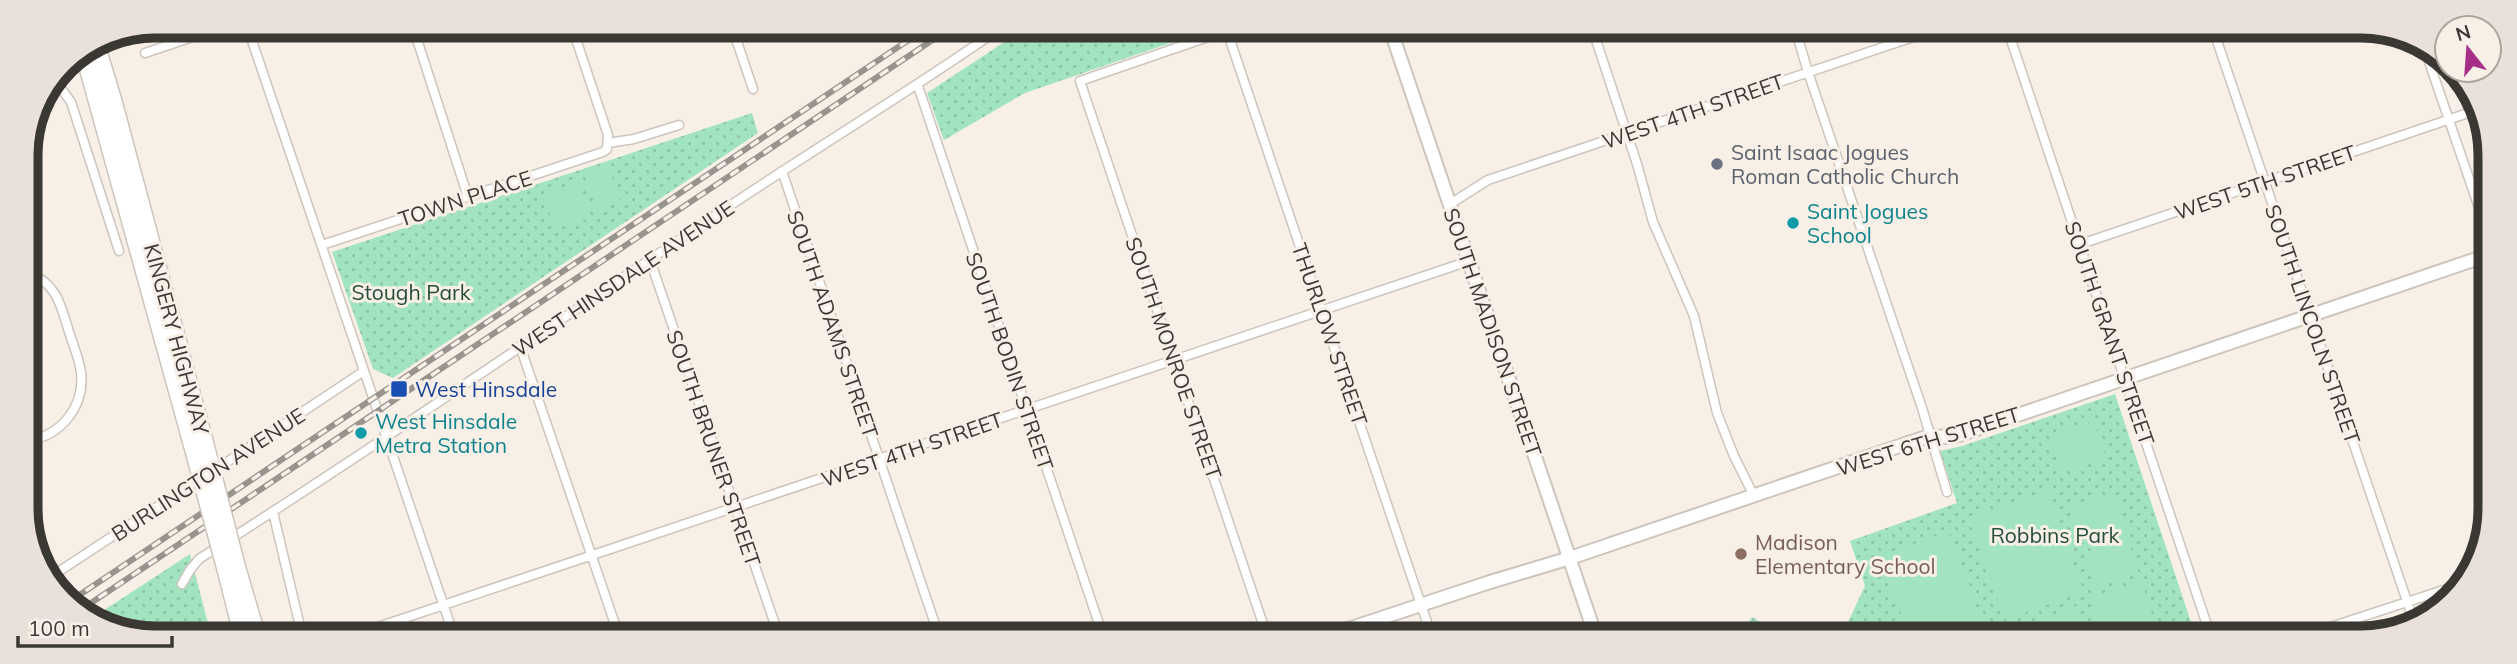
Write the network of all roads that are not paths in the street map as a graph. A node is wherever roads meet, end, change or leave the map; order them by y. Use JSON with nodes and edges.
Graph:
{"nodes":[{"id":1,"x":189,"y":38,"type":"edge"},
{"id":2,"x":251,"y":38,"type":"edge"},
{"id":3,"x":416,"y":38,"type":"edge"},
{"id":4,"x":576,"y":38,"type":"edge"},
{"id":5,"x":736,"y":38,"type":"edge"},
{"id":6,"x":986,"y":38,"type":"edge"},
{"id":7,"x":1206,"y":38,"type":"edge"},
{"id":8,"x":1229,"y":38,"type":"edge"},
{"id":9,"x":1393,"y":38,"type":"edge"},
{"id":10,"x":1595,"y":38,"type":"edge"},
{"id":11,"x":1798,"y":38,"type":"edge"},
{"id":12,"x":1910,"y":38,"type":"edge"},
{"id":13,"x":2010,"y":38,"type":"edge"},
{"id":14,"x":2216,"y":38,"type":"edge"},
{"id":15,"x":99,"y":53,"type":"edge"},
{"id":16,"x":145,"y":53,"type":"dead end"},
{"id":17,"x":2428,"y":60,"type":"edge"},
{"id":18,"x":86,"y":62,"type":"edge"},
{"id":19,"x":1808,"y":72,"type":"junction"},
{"id":20,"x":918,"y":86,"type":"junction"},
{"id":21,"x":60,"y":89,"type":"edge"},
{"id":22,"x":753,"y":89,"type":"dead end"},
{"id":23,"x":2470,"y":112,"type":"edge"},
{"id":24,"x":2449,"y":120,"type":"junction"},
{"id":25,"x":680,"y":125,"type":"dead end"},
{"id":26,"x":1628,"y":133,"type":"junction"},
{"id":27,"x":608,"y":146,"type":"junction"},
{"id":28,"x":782,"y":171,"type":"junction"},
{"id":29,"x":2265,"y":182,"type":"junction"},
{"id":30,"x":468,"y":197,"type":"junction"},
{"id":31,"x":1450,"y":204,"type":"junction"},
{"id":32,"x":2478,"y":205,"type":"edge"},
{"id":33,"x":2081,"y":244,"type":"junction"},
{"id":34,"x":322,"y":245,"type":"junction"},
{"id":35,"x":120,"y":251,"type":"dead end"},
{"id":36,"x":2478,"y":258,"type":"edge"},
{"id":37,"x":650,"y":260,"type":"junction"},
{"id":38,"x":1469,"y":261,"type":"junction"},
{"id":39,"x":39,"y":277,"type":"edge"},
{"id":40,"x":1322,"y":311,"type":"junction"},
{"id":41,"x":2310,"y":316,"type":"junction"},
{"id":42,"x":520,"y":346,"type":"junction"},
{"id":43,"x":1174,"y":360,"type":"junction"},
{"id":44,"x":364,"y":371,"type":"junction"},
{"id":45,"x":2126,"y":378,"type":"junction"},
{"id":46,"x":1027,"y":410,"type":"junction"},
{"id":47,"x":1929,"y":436,"type":"junction"},
{"id":48,"x":386,"y":437,"type":"junction"},
{"id":49,"x":38,"y":438,"type":"edge"},
{"id":50,"x":198,"y":442,"type":"junction"},
{"id":51,"x":879,"y":460,"type":"junction"},
{"id":52,"x":1947,"y":492,"type":"dead end"},
{"id":53,"x":1754,"y":496,"type":"junction"},
{"id":54,"x":736,"y":508,"type":"junction"},
{"id":55,"x":273,"y":512,"type":"junction"},
{"id":56,"x":592,"y":556,"type":"junction"},
{"id":57,"x":1570,"y":558,"type":"junction"},
{"id":58,"x":232,"y":571,"type":"junction"},
{"id":59,"x":58,"y":572,"type":"edge"},
{"id":60,"x":182,"y":584,"type":"dead end"},
{"id":61,"x":2445,"y":590,"type":"edge"},
{"id":62,"x":2407,"y":602,"type":"junction"},
{"id":63,"x":1421,"y":605,"type":"junction"},
{"id":64,"x":444,"y":606,"type":"junction"},
{"id":65,"x":2411,"y":614,"type":"edge"},
{"id":66,"x":1263,"y":625,"type":"edge"},
{"id":67,"x":1359,"y":625,"type":"edge"},
{"id":68,"x":1428,"y":625,"type":"edge"},
{"id":69,"x":1592,"y":625,"type":"edge"},
{"id":70,"x":2207,"y":625,"type":"edge"},
{"id":71,"x":2337,"y":625,"type":"edge"},
{"id":72,"x":241,"y":626,"type":"edge"},
{"id":73,"x":253,"y":626,"type":"edge"},
{"id":74,"x":300,"y":626,"type":"edge"},
{"id":75,"x":382,"y":626,"type":"edge"},
{"id":76,"x":451,"y":626,"type":"edge"},
{"id":77,"x":616,"y":626,"type":"edge"},
{"id":78,"x":776,"y":626,"type":"edge"},
{"id":79,"x":935,"y":626,"type":"edge"},
{"id":80,"x":1099,"y":626,"type":"edge"}],
"edges":[{"from":1,"to":16,"type":"street"},
{"from":2,"to":34,"type":"street"},
{"from":3,"to":30,"type":"street"},
{"from":4,"to":27,"type":"street"},
{"from":5,"to":22,"type":"street"},
{"from":6,"to":20,"type":"street","name":"WEST HINSDALE AVENUE"},
{"from":7,"to":43,"type":"street","name":"SOUTH MONROE STREET"},
{"from":8,"to":40,"type":"street","name":"THURLOW STREET"},
{"from":9,"to":31,"type":"street","name":"SOUTH MADISON STREET"},
{"from":10,"to":26,"type":"street"},
{"from":11,"to":19,"type":"street"},
{"from":12,"to":19,"type":"street","name":"WEST 4TH STREET"},
{"from":13,"to":33,"type":"street","name":"SOUTH GRANT STREET"},
{"from":14,"to":29,"type":"street","name":"SOUTH LINCOLN STREET"},
{"from":15,"to":50,"type":"highway","name":"KINGERY HIGHWAY"},
{"from":17,"to":24,"type":"street"},
{"from":18,"to":50,"type":"highway","name":"KINGERY HIGHWAY"},
{"from":19,"to":26,"type":"street","name":"WEST 4TH STREET"},
{"from":19,"to":47,"type":"street"},
{"from":20,"to":28,"type":"street","name":"WEST HINSDALE AVENUE"},
{"from":20,"to":46,"type":"street","name":"SOUTH BODIN STREET"},
{"from":21,"to":35,"type":"street"},
{"from":23,"to":24,"type":"street","name":"WEST 5TH STREET"},
{"from":24,"to":29,"type":"street","name":"WEST 5TH STREET"},
{"from":24,"to":32,"type":"street"},
{"from":25,"to":27,"type":"street","name":"TOWN PLACE"},
{"from":26,"to":31,"type":"street","name":"WEST 4TH STREET"},
{"from":26,"to":53,"type":"street"},
{"from":27,"to":30,"type":"street","name":"TOWN PLACE"},
{"from":28,"to":37,"type":"street","name":"WEST HINSDALE AVENUE"},
{"from":28,"to":51,"type":"street","name":"SOUTH ADAMS STREET"},
{"from":29,"to":33,"type":"street","name":"WEST 5TH STREET"},
{"from":29,"to":41,"type":"street","name":"SOUTH LINCOLN STREET"},
{"from":30,"to":34,"type":"street","name":"TOWN PLACE"},
{"from":31,"to":38,"type":"street","name":"SOUTH MADISON STREET"},
{"from":33,"to":45,"type":"street","name":"SOUTH GRANT STREET"},
{"from":34,"to":44,"type":"street"},
{"from":36,"to":41,"type":"street","name":"WEST 6TH STREET"},
{"from":37,"to":42,"type":"street","name":"WEST HINSDALE AVENUE"},
{"from":37,"to":54,"type":"street","name":"SOUTH BRUNER STREET"},
{"from":38,"to":40,"type":"street","name":"WEST 4TH STREET"},
{"from":38,"to":57,"type":"street","name":"SOUTH MADISON STREET"},
{"from":39,"to":49,"type":"street"},
{"from":40,"to":43,"type":"street","name":"WEST 4TH STREET"},
{"from":40,"to":63,"type":"street","name":"THURLOW STREET"},
{"from":41,"to":45,"type":"street","name":"WEST 6TH STREET"},
{"from":41,"to":62,"type":"street","name":"SOUTH LINCOLN STREET"},
{"from":42,"to":48,"type":"street","name":"WEST HINSDALE AVENUE"},
{"from":42,"to":56,"type":"street"},
{"from":43,"to":46,"type":"street","name":"WEST 4TH STREET"},
{"from":43,"to":66,"type":"street","name":"SOUTH MONROE STREET"},
{"from":44,"to":48,"type":"street"},
{"from":44,"to":59,"type":"street","name":"BURLINGTON AVENUE"},
{"from":45,"to":47,"type":"street","name":"WEST 6TH STREET"},
{"from":45,"to":70,"type":"street","name":"SOUTH GRANT STREET"},
{"from":46,"to":51,"type":"street","name":"WEST 4TH STREET"},
{"from":46,"to":80,"type":"street","name":"SOUTH BODIN STREET"},
{"from":47,"to":52,"type":"street"},
{"from":47,"to":53,"type":"street","name":"WEST 6TH STREET"},
{"from":48,"to":55,"type":"street","name":"WEST HINSDALE AVENUE"},
{"from":48,"to":64,"type":"street"},
{"from":50,"to":58,"type":"highway","name":"KINGERY HIGHWAY","bridge":true},
{"from":51,"to":54,"type":"street","name":"WEST 4TH STREET"},
{"from":51,"to":79,"type":"street","name":"SOUTH ADAMS STREET"},
{"from":53,"to":57,"type":"street","name":"WEST 6TH STREET"},
{"from":54,"to":56,"type":"street","name":"WEST 4TH STREET"},
{"from":54,"to":78,"type":"street","name":"SOUTH BRUNER STREET"},
{"from":55,"to":60,"type":"street","name":"WEST HINSDALE AVENUE"},
{"from":55,"to":74,"type":"street"},
{"from":56,"to":64,"type":"street","name":"WEST 4TH STREET"},
{"from":56,"to":77,"type":"street"},
{"from":57,"to":63,"type":"street","name":"WEST 6TH STREET"},
{"from":57,"to":69,"type":"street","name":"SOUTH MADISON STREET"},
{"from":58,"to":72,"type":"highway","name":"KINGERY HIGHWAY"},
{"from":58,"to":73,"type":"highway","name":"KINGERY HIGHWAY"},
{"from":61,"to":62,"type":"street"},
{"from":62,"to":65,"type":"street","name":"SOUTH LINCOLN STREET"},
{"from":62,"to":71,"type":"street"},
{"from":63,"to":67,"type":"street","name":"WEST 6TH STREET"},
{"from":63,"to":68,"type":"street","name":"THURLOW STREET"},
{"from":64,"to":75,"type":"street","name":"WEST 4TH STREET"},
{"from":64,"to":76,"type":"street"}]}
